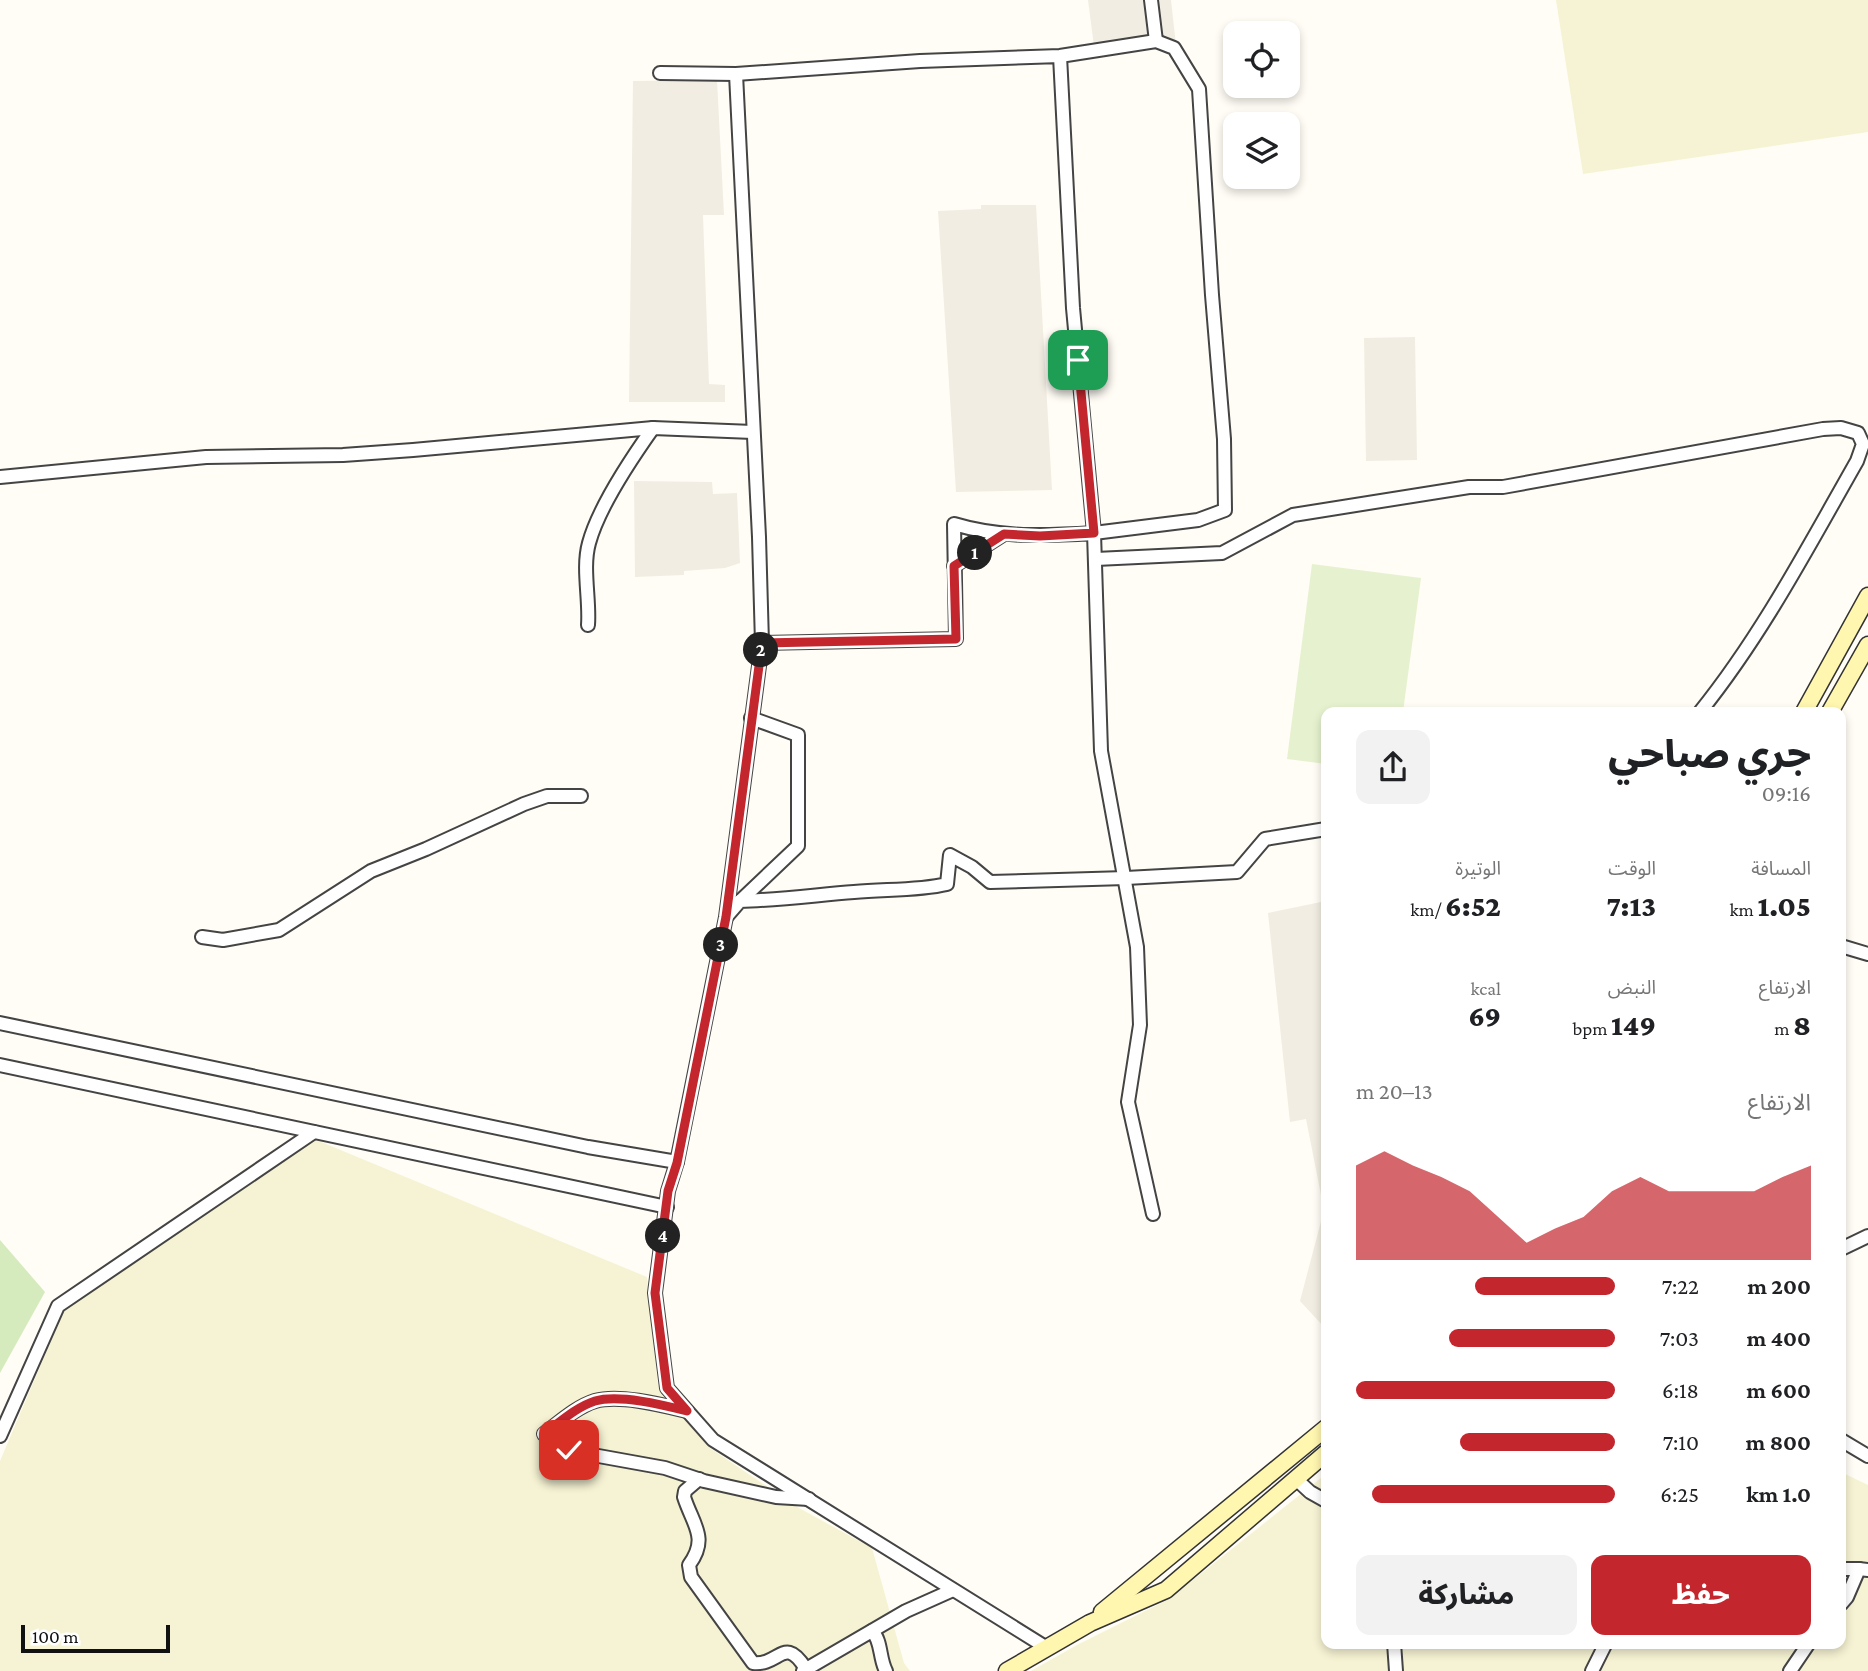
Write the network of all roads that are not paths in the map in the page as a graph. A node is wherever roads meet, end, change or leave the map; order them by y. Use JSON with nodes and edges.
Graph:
{"nodes":[{"id":1,"x":1151,"y":0,"type":"edge"},
{"id":2,"x":1156,"y":41,"type":"junction"},
{"id":3,"x":1060,"y":56,"type":"junction"},
{"id":4,"x":660,"y":74,"type":"dead end"},
{"id":5,"x":736,"y":74,"type":"junction"},
{"id":6,"x":653,"y":428,"type":"junction"},
{"id":7,"x":754,"y":432,"type":"junction"},
{"id":8,"x":0,"y":477,"type":"edge"},
{"id":9,"x":1094,"y":533,"type":"junction"},
{"id":10,"x":1004,"y":534,"type":"junction"},
{"id":11,"x":1096,"y":559,"type":"junction"},
{"id":12,"x":954,"y":566,"type":"junction"},
{"id":13,"x":1868,"y":596,"type":"edge"},
{"id":14,"x":588,"y":625,"type":"dead end"},
{"id":15,"x":762,"y":643,"type":"junction"},
{"id":16,"x":1868,"y":645,"type":"edge"},
{"id":17,"x":1704,"y":707,"type":"edge"},
{"id":18,"x":1807,"y":707,"type":"edge"},
{"id":19,"x":1833,"y":707,"type":"edge"},
{"id":20,"x":751,"y":718,"type":"junction"},
{"id":21,"x":581,"y":796,"type":"dead end"},
{"id":22,"x":1321,"y":830,"type":"edge"},
{"id":23,"x":1126,"y":878,"type":"junction"},
{"id":24,"x":740,"y":901,"type":"junction"},
{"id":25,"x":726,"y":917,"type":"junction"},
{"id":26,"x":202,"y":937,"type":"dead end"},
{"id":27,"x":1846,"y":947,"type":"edge"},
{"id":28,"x":1868,"y":954,"type":"edge"},
{"id":29,"x":0,"y":1023,"type":"edge"},
{"id":30,"x":0,"y":1065,"type":"edge"},
{"id":31,"x":314,"y":1132,"type":"junction"},
{"id":32,"x":677,"y":1163,"type":"junction"},
{"id":33,"x":667,"y":1207,"type":"junction"},
{"id":34,"x":1153,"y":1214,"type":"dead end"},
{"id":35,"x":1868,"y":1236,"type":"edge"},
{"id":36,"x":1846,"y":1247,"type":"edge"},
{"id":37,"x":687,"y":1411,"type":"junction"},
{"id":38,"x":1321,"y":1432,"type":"edge"},
{"id":39,"x":0,"y":1436,"type":"edge"},
{"id":40,"x":1846,"y":1443,"type":"edge"},
{"id":41,"x":1868,"y":1455,"type":"edge"},
{"id":42,"x":1321,"y":1457,"type":"edge"},
{"id":43,"x":699,"y":1479,"type":"junction"},
{"id":44,"x":1296,"y":1479,"type":"junction"},
{"id":45,"x":1321,"y":1498,"type":"edge"},
{"id":46,"x":809,"y":1499,"type":"junction"},
{"id":47,"x":1846,"y":1569,"type":"edge"},
{"id":48,"x":1864,"y":1569,"type":"edge"},
{"id":49,"x":953,"y":1590,"type":"junction"},
{"id":50,"x":1846,"y":1598,"type":"edge"},
{"id":51,"x":1090,"y":1623,"type":"junction"},
{"id":52,"x":872,"y":1631,"type":"junction"},
{"id":53,"x":1047,"y":1648,"type":"junction"},
{"id":54,"x":1394,"y":1649,"type":"edge"},
{"id":55,"x":1603,"y":1649,"type":"edge"},
{"id":56,"x":1805,"y":1649,"type":"edge"},
{"id":57,"x":805,"y":1670,"type":"edge"},
{"id":58,"x":886,"y":1671,"type":"edge"},
{"id":59,"x":1007,"y":1671,"type":"edge"},
{"id":60,"x":1396,"y":1671,"type":"edge"},
{"id":61,"x":1592,"y":1671,"type":"edge"},
{"id":62,"x":1790,"y":1671,"type":"edge"}],
"edges":[{"from":1,"to":2,"type":"street"},
{"from":2,"to":3,"type":"street"},
{"from":2,"to":9,"type":"street"},
{"from":3,"to":5,"type":"street"},
{"from":3,"to":9,"type":"street"},
{"from":4,"to":5,"type":"street"},
{"from":5,"to":7,"type":"street"},
{"from":6,"to":7,"type":"street"},
{"from":6,"to":8,"type":"street"},
{"from":6,"to":14,"type":"street"},
{"from":7,"to":15,"type":"street"},
{"from":9,"to":10,"type":"street"},
{"from":9,"to":11,"type":"street"},
{"from":10,"to":12,"type":"street"},
{"from":10,"to":12,"type":"street"},
{"from":11,"to":17,"type":"street"},
{"from":11,"to":23,"type":"street"},
{"from":12,"to":15,"type":"street"},
{"from":13,"to":18,"type":"main road"},
{"from":15,"to":20,"type":"street"},
{"from":16,"to":19,"type":"main road"},
{"from":20,"to":24,"type":"street"},
{"from":20,"to":25,"type":"street"},
{"from":21,"to":26,"type":"street"},
{"from":22,"to":23,"type":"street"},
{"from":23,"to":24,"type":"street"},
{"from":23,"to":34,"type":"street"},
{"from":24,"to":25,"type":"street"},
{"from":25,"to":32,"type":"street"},
{"from":27,"to":28,"type":"street"},
{"from":29,"to":32,"type":"street"},
{"from":30,"to":31,"type":"street"},
{"from":31,"to":33,"type":"street"},
{"from":31,"to":39,"type":"street"},
{"from":32,"to":33,"type":"street"},
{"from":33,"to":37,"type":"street"},
{"from":35,"to":36,"type":"street"},
{"from":37,"to":43,"type":"street"},
{"from":37,"to":46,"type":"street"},
{"from":38,"to":51,"type":"main road"},
{"from":40,"to":41,"type":"street"},
{"from":42,"to":44,"type":"main road"},
{"from":43,"to":46,"type":"street"},
{"from":43,"to":57,"type":"street"},
{"from":44,"to":45,"type":"street"},
{"from":44,"to":51,"type":"main road"},
{"from":46,"to":49,"type":"street"},
{"from":47,"to":48,"type":"street"},
{"from":48,"to":50,"type":"street"},
{"from":49,"to":52,"type":"street"},
{"from":49,"to":53,"type":"street"},
{"from":51,"to":53,"type":"main road"},
{"from":52,"to":57,"type":"street"},
{"from":52,"to":58,"type":"street"},
{"from":53,"to":59,"type":"main road"},
{"from":54,"to":60,"type":"street"},
{"from":55,"to":61,"type":"street"},
{"from":56,"to":62,"type":"street"}]}
